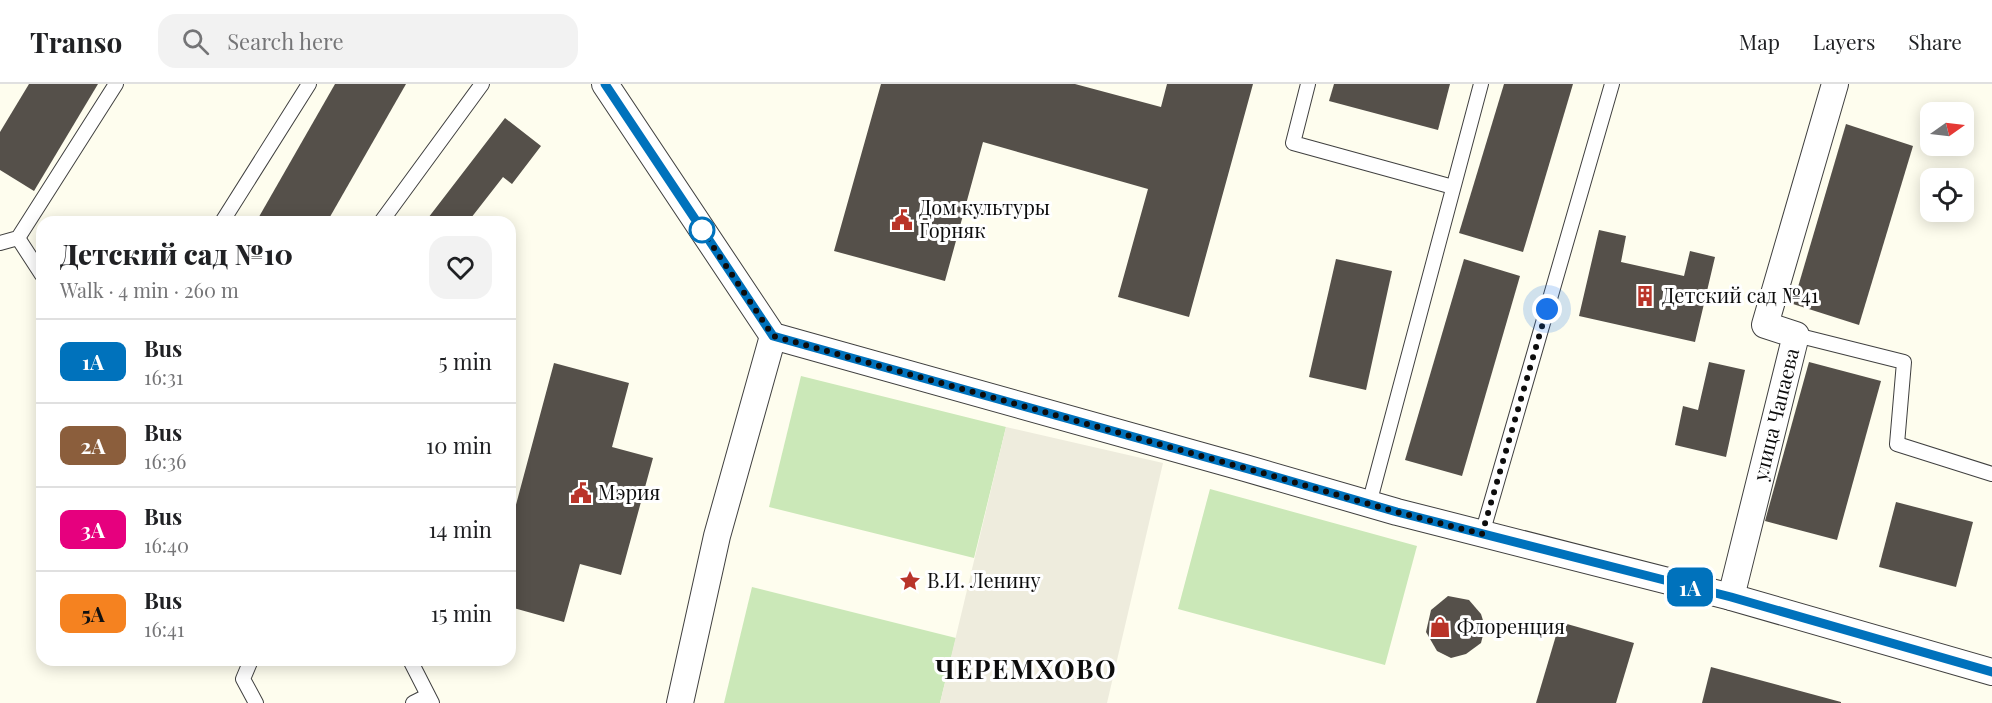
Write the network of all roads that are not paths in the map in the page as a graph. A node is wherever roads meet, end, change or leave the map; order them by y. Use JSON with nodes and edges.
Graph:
{"nodes":[{"id":1,"x":116,"y":84,"type":"edge"},
{"id":2,"x":309,"y":84,"type":"edge"},
{"id":3,"x":482,"y":84,"type":"edge"},
{"id":4,"x":605,"y":84,"type":"edge"},
{"id":5,"x":1308,"y":84,"type":"edge"},
{"id":6,"x":1481,"y":84,"type":"edge"},
{"id":7,"x":1612,"y":84,"type":"edge"},
{"id":8,"x":1835,"y":84,"type":"edge"},
{"id":9,"x":1453,"y":186,"type":"junction"},
{"id":10,"x":226,"y":216,"type":"edge"},
{"id":11,"x":385,"y":216,"type":"edge"},
{"id":12,"x":18,"y":238,"type":"junction"},
{"id":13,"x":0,"y":243,"type":"edge"},
{"id":14,"x":36,"y":266,"type":"edge"},
{"id":15,"x":1796,"y":335,"type":"junction"},
{"id":16,"x":773,"y":336,"type":"junction"},
{"id":17,"x":1992,"y":474,"type":"edge"},
{"id":18,"x":1369,"y":504,"type":"junction"},
{"id":19,"x":1482,"y":534,"type":"junction"},
{"id":20,"x":1731,"y":597,"type":"junction"},
{"id":21,"x":248,"y":666,"type":"edge"},
{"id":22,"x":413,"y":666,"type":"edge"},
{"id":23,"x":1992,"y":672,"type":"edge"},
{"id":24,"x":430,"y":699,"type":"edge"},
{"id":25,"x":256,"y":703,"type":"edge"},
{"id":26,"x":413,"y":703,"type":"edge"},
{"id":27,"x":680,"y":703,"type":"edge"}],
"edges":[{"from":1,"to":12,"type":"lane"},
{"from":2,"to":10,"type":"lane"},
{"from":3,"to":11,"type":"lane"},
{"from":4,"to":16,"type":"street"},
{"from":5,"to":9,"type":"lane"},
{"from":6,"to":9,"type":"lane"},
{"from":7,"to":19,"type":"lane"},
{"from":8,"to":15,"type":"street","name":"улица Чапаева"},
{"from":9,"to":18,"type":"lane"},
{"from":12,"to":13,"type":"lane"},
{"from":12,"to":14,"type":"lane"},
{"from":15,"to":17,"type":"lane"},
{"from":15,"to":20,"type":"street","name":"улица Чапаева"},
{"from":16,"to":18,"type":"street"},
{"from":16,"to":27,"type":"street"},
{"from":18,"to":19,"type":"street"},
{"from":19,"to":20,"type":"street"},
{"from":20,"to":23,"type":"street"},
{"from":21,"to":25,"type":"lane"},
{"from":22,"to":24,"type":"lane"},
{"from":24,"to":26,"type":"lane"}]}
